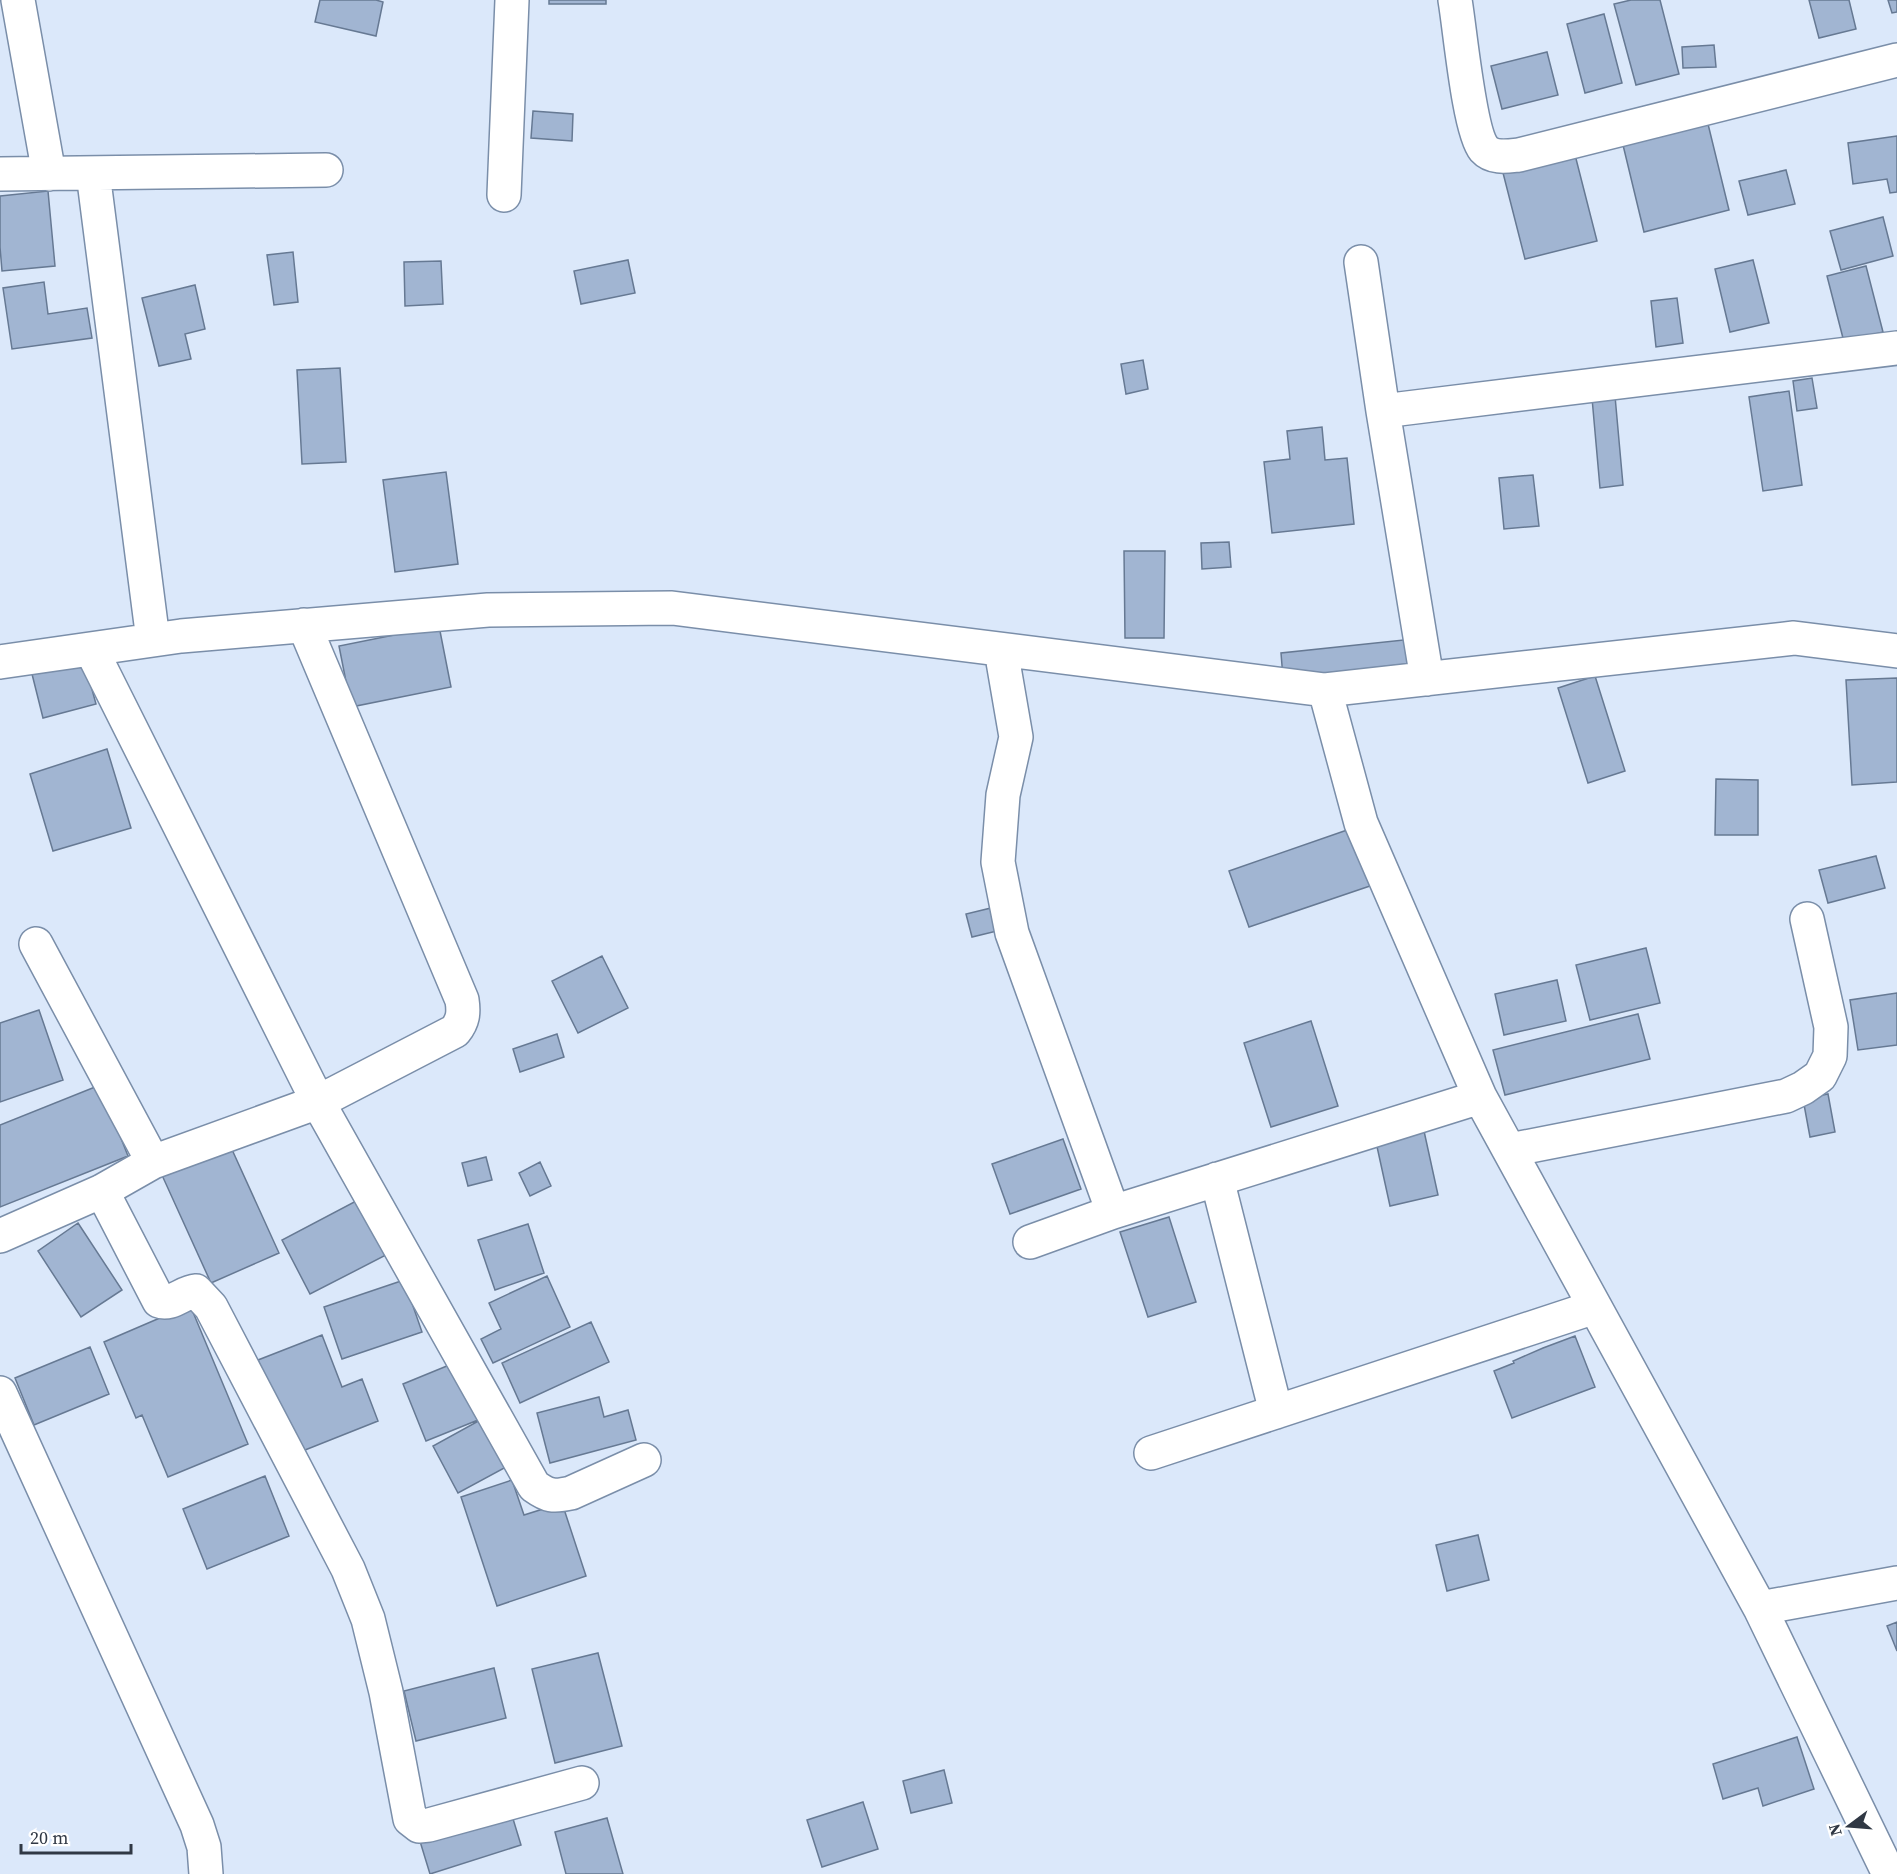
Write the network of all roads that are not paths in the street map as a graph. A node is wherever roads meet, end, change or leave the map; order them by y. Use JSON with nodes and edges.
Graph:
{"nodes":[{"id":1,"x":18,"y":0,"type":"edge"},
{"id":2,"x":512,"y":0,"type":"edge"},
{"id":3,"x":1455,"y":0,"type":"edge"},
{"id":4,"x":1897,"y":60,"type":"edge"},
{"id":5,"x":326,"y":170,"type":"dead end"},
{"id":6,"x":93,"y":173,"type":"junction"},
{"id":7,"x":0,"y":174,"type":"edge"},
{"id":8,"x":50,"y":174,"type":"junction"},
{"id":9,"x":504,"y":195,"type":"dead end"},
{"id":10,"x":1361,"y":262,"type":"dead end"},
{"id":11,"x":1897,"y":348,"type":"edge"},
{"id":12,"x":1383,"y":411,"type":"junction"},
{"id":13,"x":304,"y":625,"type":"junction"},
{"id":14,"x":153,"y":640,"type":"junction"},
{"id":15,"x":91,"y":649,"type":"junction"},
{"id":16,"x":1001,"y":650,"type":"junction"},
{"id":17,"x":1897,"y":651,"type":"edge"},
{"id":18,"x":0,"y":662,"type":"edge"},
{"id":19,"x":1426,"y":679,"type":"junction"},
{"id":20,"x":1325,"y":690,"type":"junction"},
{"id":21,"x":1807,"y":919,"type":"dead end"},
{"id":22,"x":36,"y":944,"type":"dead end"},
{"id":23,"x":1480,"y":1097,"type":"junction"},
{"id":24,"x":318,"y":1102,"type":"junction"},
{"id":25,"x":1510,"y":1150,"type":"junction"},
{"id":26,"x":153,"y":1162,"type":"junction"},
{"id":27,"x":1217,"y":1179,"type":"junction"},
{"id":28,"x":102,"y":1191,"type":"junction"},
{"id":29,"x":1113,"y":1212,"type":"junction"},
{"id":30,"x":0,"y":1236,"type":"edge"},
{"id":31,"x":1030,"y":1242,"type":"dead end"},
{"id":32,"x":1595,"y":1307,"type":"junction"},
{"id":33,"x":0,"y":1393,"type":"edge"},
{"id":34,"x":1276,"y":1412,"type":"junction"},
{"id":35,"x":1151,"y":1453,"type":"dead end"},
{"id":36,"x":644,"y":1460,"type":"dead end"},
{"id":37,"x":1897,"y":1583,"type":"edge"},
{"id":38,"x":1760,"y":1608,"type":"junction"},
{"id":39,"x":582,"y":1783,"type":"dead end"},
{"id":40,"x":206,"y":1874,"type":"edge"},
{"id":41,"x":1889,"y":1874,"type":"edge"}],
"edges":[{"from":1,"to":8,"type":"street"},
{"from":2,"to":9,"type":"street"},
{"from":3,"to":4,"type":"street"},
{"from":5,"to":6,"type":"street"},
{"from":6,"to":8,"type":"street"},
{"from":6,"to":14,"type":"street"},
{"from":7,"to":8,"type":"street"},
{"from":10,"to":12,"type":"street"},
{"from":11,"to":12,"type":"street"},
{"from":12,"to":19,"type":"street"},
{"from":13,"to":14,"type":"street"},
{"from":13,"to":16,"type":"street"},
{"from":13,"to":24,"type":"street"},
{"from":14,"to":15,"type":"street"},
{"from":15,"to":18,"type":"street"},
{"from":15,"to":24,"type":"street"},
{"from":16,"to":20,"type":"street"},
{"from":16,"to":29,"type":"street"},
{"from":17,"to":19,"type":"street"},
{"from":19,"to":20,"type":"street"},
{"from":20,"to":23,"type":"street"},
{"from":21,"to":25,"type":"street"},
{"from":22,"to":26,"type":"street"},
{"from":23,"to":25,"type":"street"},
{"from":23,"to":27,"type":"street"},
{"from":24,"to":26,"type":"street"},
{"from":24,"to":36,"type":"street"},
{"from":25,"to":32,"type":"street"},
{"from":26,"to":28,"type":"street"},
{"from":27,"to":29,"type":"street"},
{"from":27,"to":34,"type":"street"},
{"from":28,"to":30,"type":"street"},
{"from":28,"to":39,"type":"street"},
{"from":29,"to":31,"type":"street"},
{"from":32,"to":34,"type":"street"},
{"from":32,"to":38,"type":"street"},
{"from":33,"to":40,"type":"street"},
{"from":34,"to":35,"type":"street"},
{"from":37,"to":38,"type":"street"},
{"from":38,"to":41,"type":"street"}]}
